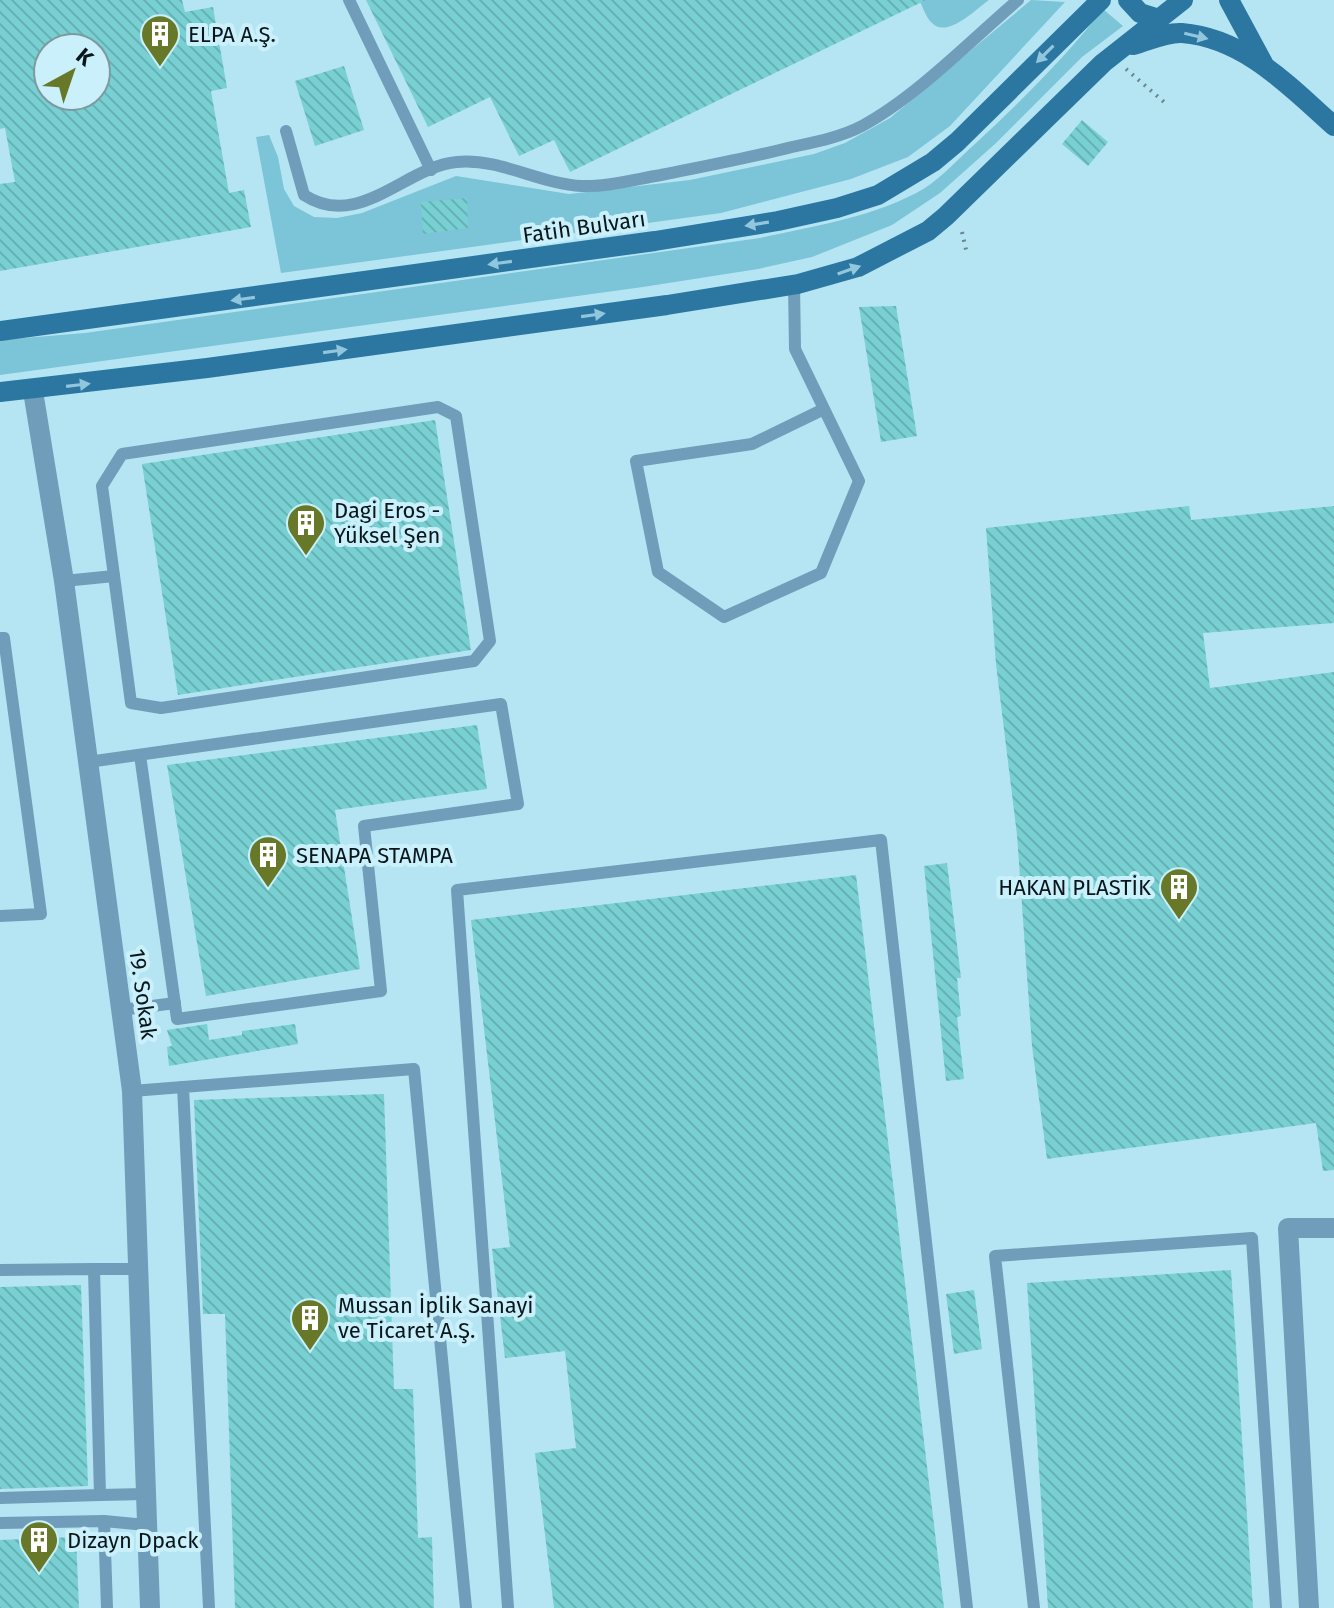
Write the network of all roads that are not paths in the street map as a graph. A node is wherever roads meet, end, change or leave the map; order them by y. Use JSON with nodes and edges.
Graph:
{"nodes":[{"id":1,"x":349,"y":0,"type":"edge"},
{"id":2,"x":1018,"y":0,"type":"edge"},
{"id":3,"x":1101,"y":0,"type":"edge"},
{"id":4,"x":1128,"y":0,"type":"edge"},
{"id":5,"x":1183,"y":0,"type":"edge"},
{"id":6,"x":1229,"y":0,"type":"edge"},
{"id":7,"x":1159,"y":19,"type":"junction"},
{"id":8,"x":1123,"y":55,"type":"junction"},
{"id":9,"x":1263,"y":63,"type":"junction"},
{"id":10,"x":1334,"y":126,"type":"edge"},
{"id":11,"x":286,"y":131,"type":"dead end"},
{"id":12,"x":431,"y":170,"type":"junction"},
{"id":13,"x":794,"y":284,"type":"junction"},
{"id":14,"x":0,"y":331,"type":"edge"},
{"id":15,"x":33,"y":391,"type":"junction"},
{"id":16,"x":0,"y":392,"type":"edge"},
{"id":17,"x":824,"y":409,"type":"junction"},
{"id":18,"x":114,"y":576,"type":"junction"},
{"id":19,"x":64,"y":581,"type":"junction"},
{"id":20,"x":0,"y":638,"type":"edge"},
{"id":21,"x":140,"y":755,"type":"junction"},
{"id":22,"x":88,"y":762,"type":"junction"},
{"id":23,"x":0,"y":916,"type":"edge"},
{"id":24,"x":175,"y":1003,"type":"junction"},
{"id":25,"x":121,"y":1010,"type":"junction"},
{"id":26,"x":183,"y":1087,"type":"junction"},
{"id":27,"x":132,"y":1091,"type":"junction"},
{"id":28,"x":1334,"y":1228,"type":"edge"},
{"id":29,"x":94,"y":1269,"type":"junction"},
{"id":30,"x":139,"y":1269,"type":"junction"},
{"id":31,"x":0,"y":1270,"type":"edge"},
{"id":32,"x":145,"y":1494,"type":"junction"},
{"id":33,"x":100,"y":1495,"type":"junction"},
{"id":34,"x":0,"y":1498,"type":"edge"},
{"id":35,"x":104,"y":1521,"type":"junction"},
{"id":36,"x":0,"y":1523,"type":"edge"},
{"id":37,"x":146,"y":1525,"type":"junction"},
{"id":38,"x":107,"y":1608,"type":"edge"},
{"id":39,"x":150,"y":1608,"type":"edge"},
{"id":40,"x":209,"y":1608,"type":"edge"},
{"id":41,"x":466,"y":1608,"type":"edge"},
{"id":42,"x":508,"y":1608,"type":"edge"},
{"id":43,"x":967,"y":1608,"type":"edge"},
{"id":44,"x":1034,"y":1608,"type":"edge"},
{"id":45,"x":1276,"y":1608,"type":"edge"},
{"id":46,"x":1309,"y":1608,"type":"edge"}],
"edges":[{"from":1,"to":12,"type":"lane"},
{"from":2,"to":12,"type":"lane"},
{"from":3,"to":14,"type":"main road","name":"Fatih Bulvarı","one_way":true},
{"from":4,"to":7,"type":"main road"},
{"from":5,"to":7,"type":"main road"},
{"from":6,"to":9,"type":"main road"},
{"from":7,"to":8,"type":"main road"},
{"from":8,"to":9,"type":"main road","one_way":true},
{"from":13,"to":8,"type":"main road","one_way":true},
{"from":9,"to":10,"type":"main road"},
{"from":11,"to":12,"type":"lane"},
{"from":15,"to":13,"type":"main road","one_way":true},
{"from":13,"to":17,"type":"lane"},
{"from":15,"to":16,"type":"main road"},
{"from":15,"to":19,"type":"street","name":"19. Sokak"},
{"from":17,"to":17,"type":"lane"},
{"from":18,"to":18,"type":"lane"},
{"from":18,"to":19,"type":"lane"},
{"from":19,"to":22,"type":"street","name":"19. Sokak"},
{"from":20,"to":23,"type":"lane"},
{"from":21,"to":22,"type":"lane"},
{"from":21,"to":24,"type":"lane"},
{"from":21,"to":24,"type":"lane"},
{"from":22,"to":25,"type":"street","name":"19. Sokak"},
{"from":24,"to":25,"type":"lane"},
{"from":25,"to":27,"type":"street","name":"19. Sokak"},
{"from":26,"to":27,"type":"lane"},
{"from":26,"to":40,"type":"lane"},
{"from":26,"to":41,"type":"lane"},
{"from":27,"to":30,"type":"street","name":"19. Sokak"},
{"from":28,"to":46,"type":"street"},
{"from":29,"to":30,"type":"lane"},
{"from":29,"to":31,"type":"lane"},
{"from":29,"to":33,"type":"lane"},
{"from":30,"to":32,"type":"street","name":"19. Sokak"},
{"from":32,"to":33,"type":"lane"},
{"from":32,"to":37,"type":"street","name":"19. Sokak"},
{"from":33,"to":34,"type":"lane"},
{"from":35,"to":36,"type":"lane"},
{"from":35,"to":37,"type":"lane"},
{"from":35,"to":38,"type":"lane"},
{"from":37,"to":39,"type":"street","name":"19. Sokak"},
{"from":42,"to":43,"type":"lane"},
{"from":44,"to":45,"type":"lane"}]}
